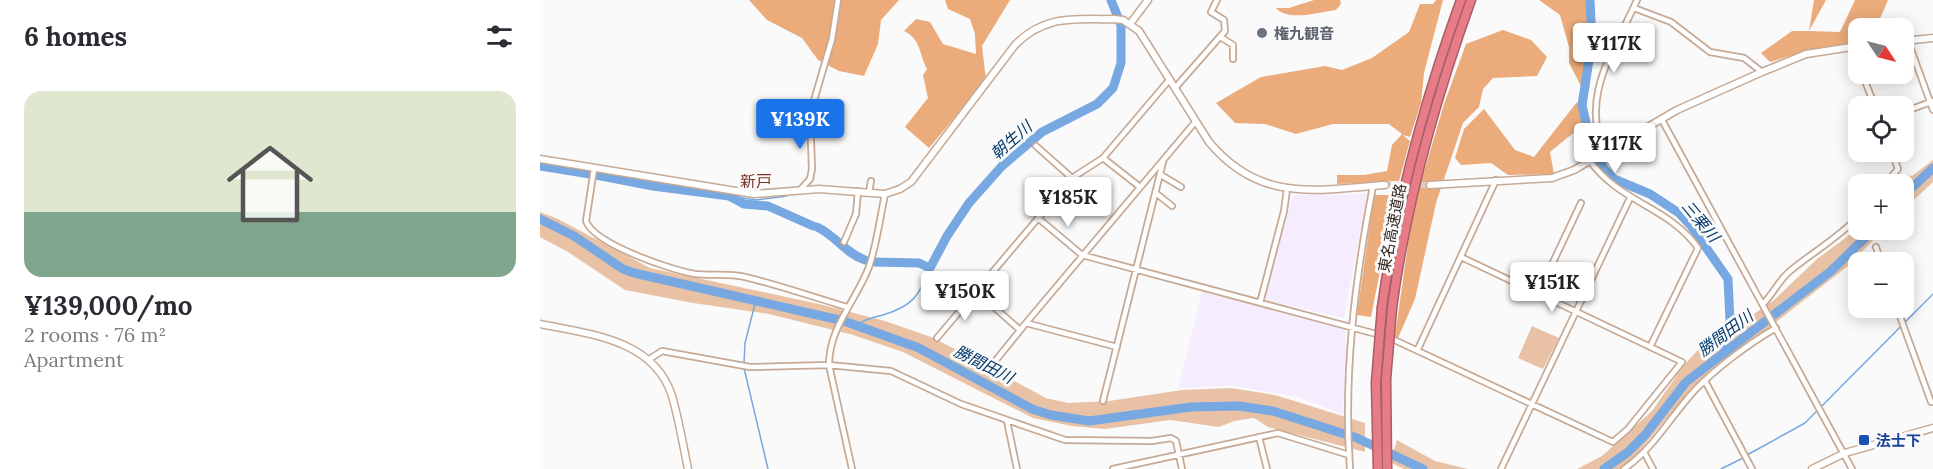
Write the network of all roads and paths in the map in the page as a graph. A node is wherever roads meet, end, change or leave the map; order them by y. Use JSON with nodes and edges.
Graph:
{"nodes":[{"id":1,"x":838,"y":0,"type":"edge"},
{"id":2,"x":1148,"y":0,"type":"edge"},
{"id":3,"x":1217,"y":0,"type":"edge"},
{"id":4,"x":1461,"y":0,"type":"edge"},
{"id":5,"x":1471,"y":0,"type":"edge"},
{"id":6,"x":1637,"y":0,"type":"edge"},
{"id":7,"x":1634,"y":8,"type":"junction"},
{"id":8,"x":1130,"y":24,"type":"junction"},
{"id":9,"x":1222,"y":38,"type":"junction"},
{"id":10,"x":1933,"y":38,"type":"edge"},
{"id":11,"x":1914,"y":40,"type":"edge"},
{"id":12,"x":1848,"y":48,"type":"edge"},
{"id":13,"x":1233,"y":59,"type":"dead end"},
{"id":14,"x":1914,"y":59,"type":"edge"},
{"id":15,"x":1762,"y":72,"type":"junction"},
{"id":16,"x":1170,"y":79,"type":"junction"},
{"id":17,"x":1175,"y":88,"type":"junction"},
{"id":18,"x":1932,"y":101,"type":"edge"},
{"id":19,"x":1914,"y":108,"type":"edge"},
{"id":20,"x":1933,"y":110,"type":"edge"},
{"id":21,"x":1662,"y":120,"type":"junction"},
{"id":22,"x":1196,"y":121,"type":"junction"},
{"id":23,"x":1036,"y":146,"type":"dead end"},
{"id":24,"x":1604,"y":153,"type":"junction"},
{"id":25,"x":1103,"y":158,"type":"junction"},
{"id":26,"x":540,"y":159,"type":"edge"},
{"id":27,"x":1164,"y":159,"type":"junction"},
{"id":28,"x":1590,"y":161,"type":"junction"},
{"id":29,"x":594,"y":169,"type":"junction"},
{"id":30,"x":1161,"y":175,"type":"junction"},
{"id":31,"x":1072,"y":178,"type":"junction"},
{"id":32,"x":1496,"y":180,"type":"junction"},
{"id":33,"x":871,"y":181,"type":"dead end"},
{"id":34,"x":1385,"y":185,"type":"tunnel mouth"},
{"id":35,"x":1430,"y":185,"type":"tunnel mouth"},
{"id":36,"x":1373,"y":186,"type":"junction"},
{"id":37,"x":1140,"y":187,"type":"junction"},
{"id":38,"x":1180,"y":187,"type":"dead end"},
{"id":39,"x":1287,"y":189,"type":"junction"},
{"id":40,"x":800,"y":190,"type":"junction"},
{"id":41,"x":858,"y":191,"type":"junction"},
{"id":42,"x":869,"y":192,"type":"junction"},
{"id":43,"x":885,"y":194,"type":"junction"},
{"id":44,"x":1157,"y":194,"type":"junction"},
{"id":45,"x":1630,"y":198,"type":"junction"},
{"id":46,"x":1581,"y":203,"type":"dead end"},
{"id":47,"x":1172,"y":206,"type":"dead end"},
{"id":48,"x":1038,"y":218,"type":"junction"},
{"id":49,"x":1848,"y":228,"type":"edge"},
{"id":50,"x":844,"y":242,"type":"dead end"},
{"id":51,"x":1876,"y":247,"type":"dead end"},
{"id":52,"x":1878,"y":252,"type":"edge"},
{"id":53,"x":1082,"y":255,"type":"junction"},
{"id":54,"x":1461,"y":257,"type":"junction"},
{"id":55,"x":1136,"y":271,"type":"junction"},
{"id":56,"x":976,"y":291,"type":"junction"},
{"id":57,"x":1538,"y":294,"type":"junction"},
{"id":58,"x":1260,"y":303,"type":"junction"},
{"id":59,"x":1763,"y":305,"type":"junction"},
{"id":60,"x":847,"y":307,"type":"junction"},
{"id":61,"x":1387,"y":308,"type":"junction"},
{"id":62,"x":1576,"y":312,"type":"junction"},
{"id":63,"x":1901,"y":318,"type":"edge"},
{"id":64,"x":540,"y":324,"type":"edge"},
{"id":65,"x":1026,"y":324,"type":"junction"},
{"id":66,"x":1351,"y":327,"type":"junction"},
{"id":67,"x":1775,"y":327,"type":"junction"},
{"id":68,"x":1020,"y":330,"type":"junction"},
{"id":69,"x":937,"y":338,"type":"dead end"},
{"id":70,"x":1117,"y":347,"type":"junction"},
{"id":71,"x":1650,"y":347,"type":"junction"},
{"id":72,"x":1418,"y":349,"type":"junction"},
{"id":73,"x":648,"y":360,"type":"junction"},
{"id":74,"x":829,"y":365,"type":"junction"},
{"id":75,"x":992,"y":365,"type":"dead end"},
{"id":76,"x":1705,"y":381,"type":"junction"},
{"id":77,"x":1103,"y":401,"type":"dead end"},
{"id":78,"x":1933,"y":402,"type":"edge"},
{"id":79,"x":1532,"y":404,"type":"junction"},
{"id":80,"x":1007,"y":421,"type":"junction"},
{"id":81,"x":1933,"y":428,"type":"edge"},
{"id":82,"x":1259,"y":437,"type":"junction"},
{"id":83,"x":1644,"y":452,"type":"junction"},
{"id":84,"x":1845,"y":453,"type":"junction"},
{"id":85,"x":1179,"y":455,"type":"junction"},
{"id":86,"x":1349,"y":456,"type":"junction"},
{"id":87,"x":688,"y":469,"type":"edge"},
{"id":88,"x":852,"y":469,"type":"edge"},
{"id":89,"x":1017,"y":469,"type":"edge"},
{"id":90,"x":1113,"y":469,"type":"edge"},
{"id":91,"x":1182,"y":469,"type":"edge"},
{"id":92,"x":1267,"y":469,"type":"edge"},
{"id":93,"x":1350,"y":469,"type":"edge"},
{"id":94,"x":1378,"y":469,"type":"edge"},
{"id":95,"x":1387,"y":469,"type":"edge"},
{"id":96,"x":1501,"y":469,"type":"edge"},
{"id":97,"x":1624,"y":469,"type":"edge"},
{"id":98,"x":1653,"y":469,"type":"edge"},
{"id":99,"x":1752,"y":469,"type":"edge"},
{"id":100,"x":1812,"y":469,"type":"edge"},
{"id":101,"x":1852,"y":469,"type":"edge"}],
"edges":[{"from":1,"to":40,"type":"street"},
{"from":2,"to":8,"type":"street"},
{"from":3,"to":9,"type":"street"},
{"from":4,"to":61,"type":"highway","name":"東名高速道路"},
{"from":5,"to":61,"type":"highway","name":"東名高速道路"},
{"from":6,"to":7,"type":"street"},
{"from":7,"to":15,"type":"street"},
{"from":7,"to":24,"type":"street"},
{"from":8,"to":16,"type":"street"},
{"from":8,"to":43,"type":"street"},
{"from":9,"to":13,"type":"street"},
{"from":9,"to":17,"type":"street"},
{"from":10,"to":11,"type":"street"},
{"from":12,"to":15,"type":"street"},
{"from":14,"to":18,"type":"street"},
{"from":15,"to":21,"type":"street"},
{"from":16,"to":17,"type":"street"},
{"from":16,"to":25,"type":"street"},
{"from":17,"to":22,"type":"street"},
{"from":18,"to":19,"type":"street"},
{"from":18,"to":20,"type":"street"},
{"from":21,"to":24,"type":"street"},
{"from":21,"to":59,"type":"street"},
{"from":22,"to":27,"type":"street"},
{"from":22,"to":39,"type":"street"},
{"from":23,"to":31,"type":"street"},
{"from":24,"to":28,"type":"street"},
{"from":25,"to":31,"type":"street"},
{"from":25,"to":37,"type":"street"},
{"from":26,"to":29,"type":"street"},
{"from":27,"to":30,"type":"street"},
{"from":27,"to":37,"type":"street"},
{"from":28,"to":32,"type":"street"},
{"from":28,"to":45,"type":"street"},
{"from":29,"to":40,"type":"street"},
{"from":29,"to":60,"type":"street"},
{"from":30,"to":38,"type":"street"},
{"from":30,"to":44,"type":"street"},
{"from":31,"to":48,"type":"street"},
{"from":32,"to":35,"type":"street"},
{"from":32,"to":54,"type":"street"},
{"from":33,"to":42,"type":"street"},
{"from":34,"to":36,"type":"street"},
{"from":36,"to":39,"type":"street"},
{"from":36,"to":66,"type":"street"},
{"from":37,"to":53,"type":"street"},
{"from":39,"to":58,"type":"street"},
{"from":40,"to":41,"type":"street"},
{"from":41,"to":42,"type":"street"},
{"from":41,"to":50,"type":"street"},
{"from":42,"to":43,"type":"street"},
{"from":43,"to":60,"type":"street"},
{"from":44,"to":47,"type":"street"},
{"from":44,"to":55,"type":"street"},
{"from":45,"to":62,"type":"street"},
{"from":45,"to":71,"type":"street"},
{"from":46,"to":57,"type":"street"},
{"from":48,"to":53,"type":"street"},
{"from":48,"to":56,"type":"street"},
{"from":49,"to":59,"type":"street"},
{"from":51,"to":52,"type":"street"},
{"from":53,"to":55,"type":"street"},
{"from":53,"to":65,"type":"street"},
{"from":54,"to":57,"type":"street"},
{"from":54,"to":72,"type":"street"},
{"from":55,"to":58,"type":"street"},
{"from":55,"to":70,"type":"street"},
{"from":56,"to":68,"type":"street"},
{"from":56,"to":69,"type":"street"},
{"from":57,"to":62,"type":"street"},
{"from":58,"to":66,"type":"street"},
{"from":59,"to":67,"type":"street"},
{"from":60,"to":74,"type":"street"},
{"from":61,"to":94,"type":"highway","name":"東名高速道路","bridge":true},
{"from":61,"to":95,"type":"highway","name":"東名高速道路","bridge":true},
{"from":62,"to":71,"type":"street"},
{"from":62,"to":79,"type":"street"},
{"from":63,"to":78,"type":"street"},
{"from":64,"to":73,"type":"street"},
{"from":65,"to":68,"type":"street"},
{"from":65,"to":70,"type":"street"},
{"from":66,"to":72,"type":"street"},
{"from":66,"to":86,"type":"street"},
{"from":67,"to":76,"type":"street"},
{"from":67,"to":84,"type":"street"},
{"from":68,"to":75,"type":"street"},
{"from":70,"to":77,"type":"street"},
{"from":71,"to":79,"type":"street"},
{"from":72,"to":79,"type":"street"},
{"from":73,"to":74,"type":"street"},
{"from":73,"to":87,"type":"street"},
{"from":74,"to":80,"type":"street"},
{"from":74,"to":88,"type":"street"},
{"from":76,"to":83,"type":"street"},
{"from":76,"to":99,"type":"street"},
{"from":79,"to":96,"type":"street"},
{"from":80,"to":85,"type":"street"},
{"from":80,"to":89,"type":"street"},
{"from":81,"to":84,"type":"street"},
{"from":82,"to":85,"type":"street"},
{"from":82,"to":86,"type":"street"},
{"from":82,"to":92,"type":"street"},
{"from":83,"to":97,"type":"street"},
{"from":83,"to":98,"type":"street"},
{"from":84,"to":100,"type":"street"},
{"from":84,"to":101,"type":"street"},
{"from":85,"to":90,"type":"street"},
{"from":85,"to":91,"type":"street"},
{"from":86,"to":93,"type":"street"}]}
